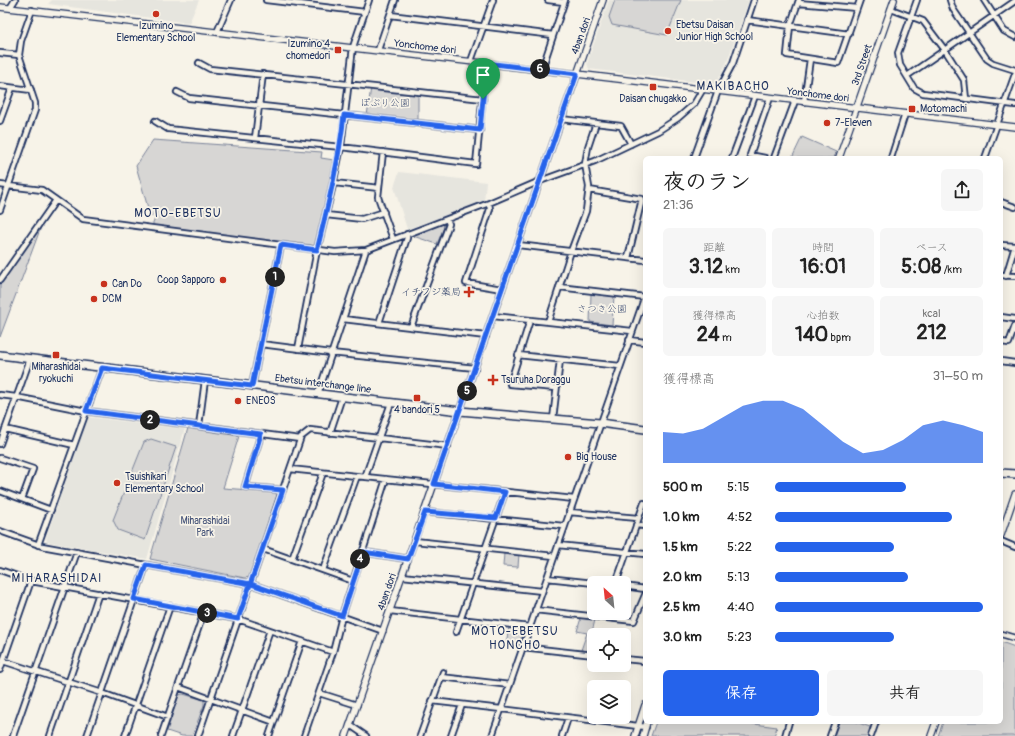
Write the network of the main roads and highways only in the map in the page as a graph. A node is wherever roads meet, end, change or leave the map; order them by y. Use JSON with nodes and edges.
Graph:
{"nodes":[{"id":1,"x":0,"y":356,"type":"edge"},
{"id":2,"x":643,"y":429,"type":"edge"},
{"id":3,"x":1003,"y":473,"type":"edge"},
{"id":4,"x":1015,"y":474,"type":"edge"}],
"edges":[{"from":1,"to":2,"type":"main road","name":"Ebetsu interchange line"},
{"from":3,"to":4,"type":"main road"}]}
